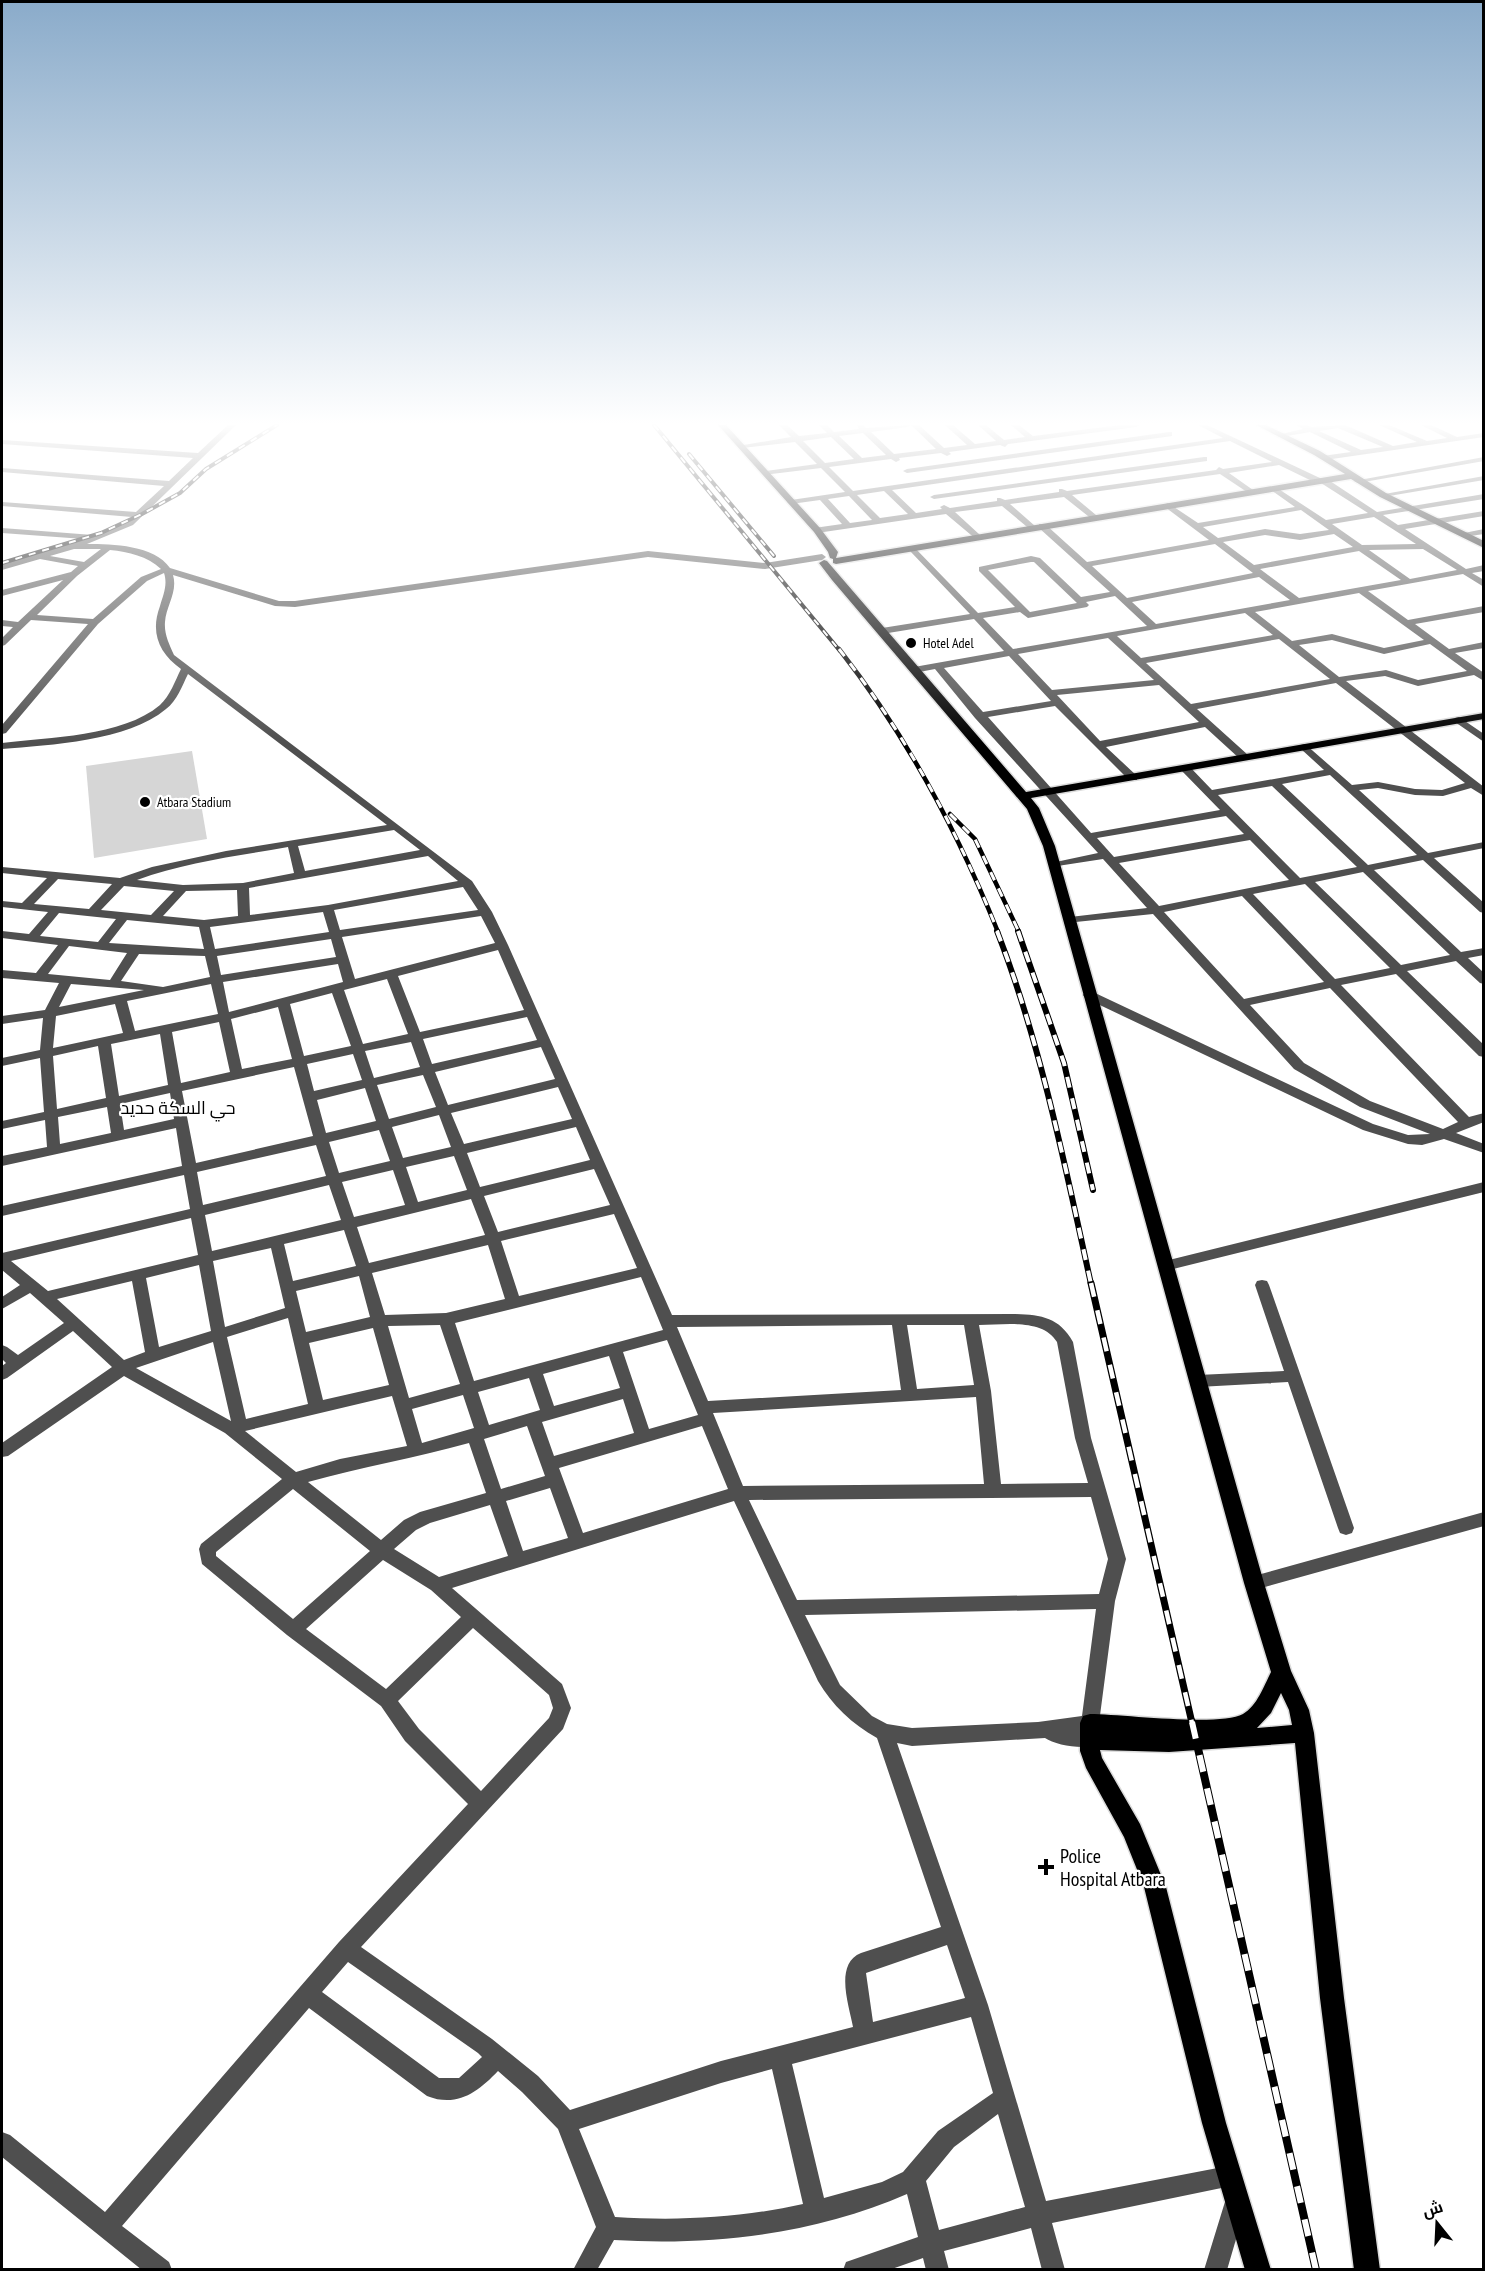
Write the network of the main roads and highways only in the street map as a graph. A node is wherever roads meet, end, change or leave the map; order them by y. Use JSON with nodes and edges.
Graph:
{"nodes":[{"id":1,"x":818,"y":531,"type":"edge"},
{"id":2,"x":1013,"y":531,"type":"edge"},
{"id":3,"x":1456,"y":531,"type":"edge"},
{"id":4,"x":1484,"y":545,"type":"edge"},
{"id":5,"x":829,"y":561,"type":"junction"},
{"id":6,"x":1484,"y":716,"type":"edge"},
{"id":7,"x":1023,"y":796,"type":"junction"},
{"id":8,"x":1281,"y":1672,"type":"junction"},
{"id":9,"x":1089,"y":1731,"type":"junction"},
{"id":10,"x":1304,"y":1733,"type":"junction"},
{"id":11,"x":1257,"y":2270,"type":"edge"},
{"id":12,"x":1367,"y":2270,"type":"edge"}],
"edges":[{"from":1,"to":5,"type":"main road"},
{"from":2,"to":5,"type":"main road"},
{"from":3,"to":4,"type":"main road"},
{"from":5,"to":7,"type":"main road"},
{"from":6,"to":7,"type":"main road"},
{"from":7,"to":8,"type":"main road"},
{"from":8,"to":9,"type":"main road"},
{"from":8,"to":10,"type":"main road"},
{"from":9,"to":10,"type":"main road"},
{"from":9,"to":11,"type":"main road"},
{"from":10,"to":12,"type":"main road"}]}
